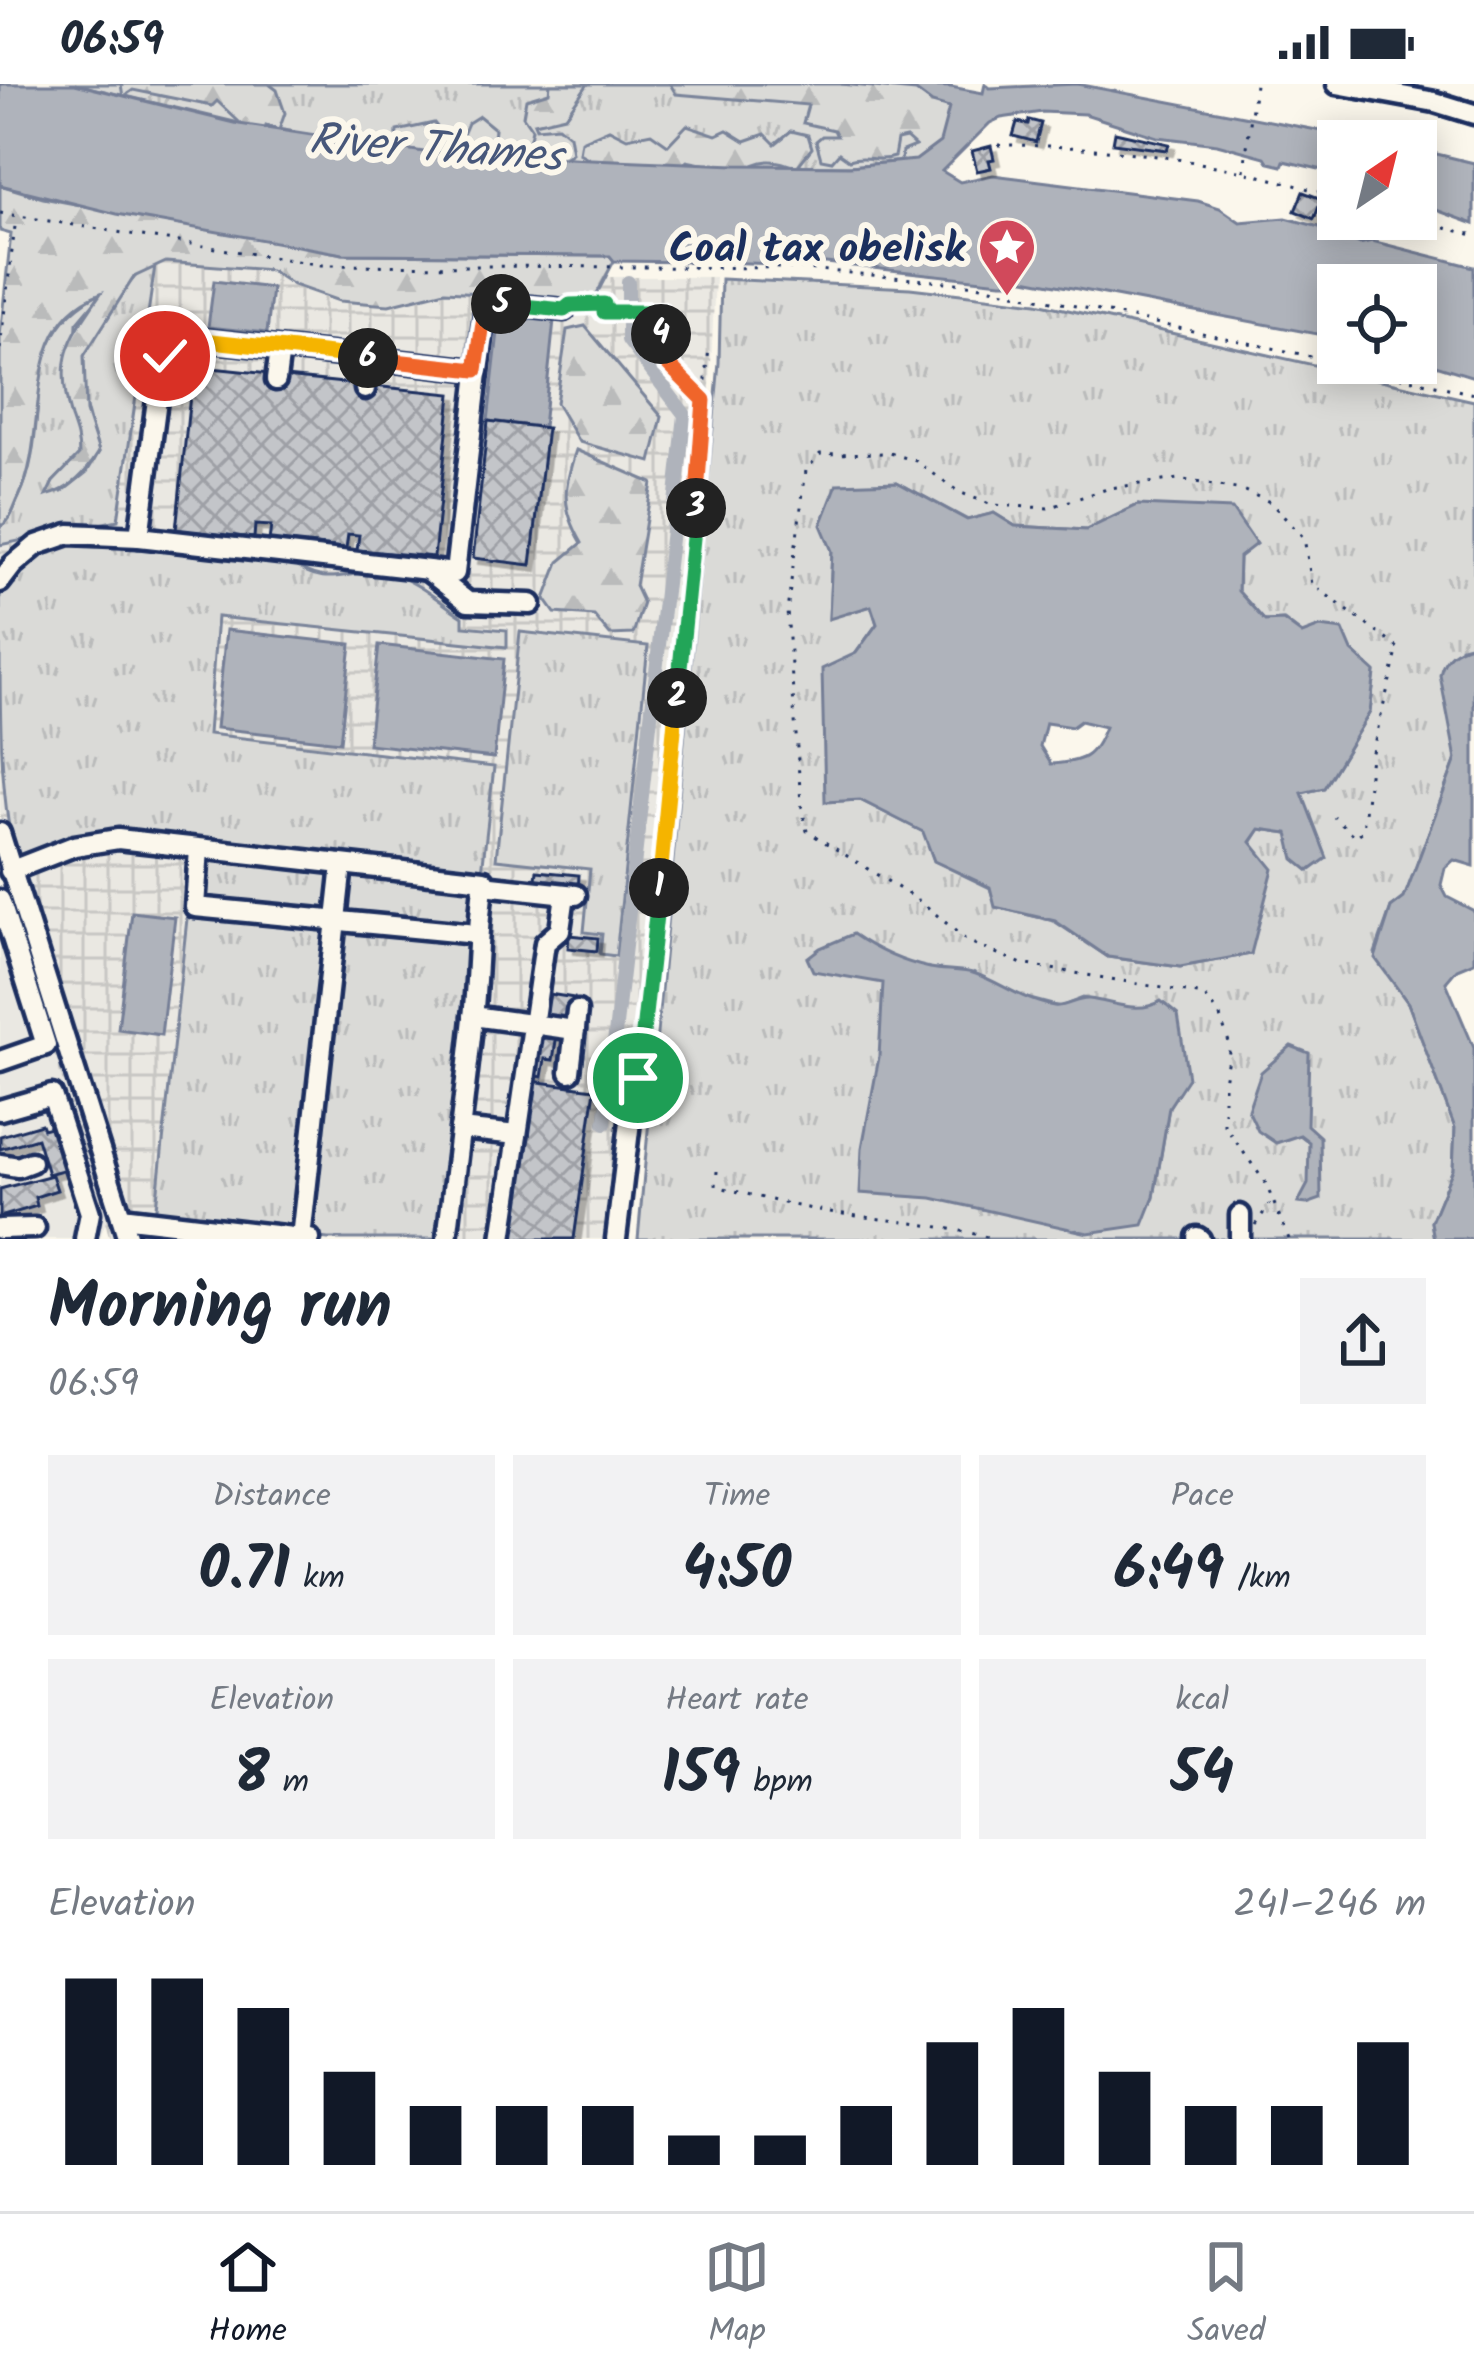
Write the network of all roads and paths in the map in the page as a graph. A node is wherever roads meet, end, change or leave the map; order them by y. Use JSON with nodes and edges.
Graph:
{"nodes":[{"id":1,"x":1255,"y":84,"type":"edge"},
{"id":2,"x":1337,"y":84,"type":"edge"},
{"id":3,"x":1428,"y":92,"type":"edge"},
{"id":4,"x":1474,"y":114,"type":"edge"},
{"id":5,"x":998,"y":145,"type":"dead end"},
{"id":6,"x":1244,"y":171,"type":"junction"},
{"id":7,"x":1317,"y":192,"type":"edge"},
{"id":8,"x":0,"y":213,"type":"edge"},
{"id":9,"x":16,"y":216,"type":"junction"},
{"id":10,"x":1437,"y":226,"type":"edge"},
{"id":11,"x":1474,"y":235,"type":"edge"},
{"id":12,"x":564,"y":310,"type":"joint"},
{"id":13,"x":709,"y":347,"type":"dead end"},
{"id":14,"x":0,"y":349,"type":"edge"},
{"id":15,"x":280,"y":349,"type":"junction"},
{"id":16,"x":366,"y":358,"type":"junction"},
{"id":17,"x":1317,"y":358,"type":"edge"},
{"id":18,"x":476,"y":370,"type":"junction"},
{"id":19,"x":276,"y":380,"type":"dead end"},
{"id":20,"x":1430,"y":384,"type":"edge"},
{"id":21,"x":365,"y":388,"type":"dead end"},
{"id":22,"x":1474,"y":394,"type":"edge"},
{"id":23,"x":704,"y":400,"type":"junction"},
{"id":24,"x":139,"y":536,"type":"junction"},
{"id":25,"x":426,"y":569,"type":"junction"},
{"id":26,"x":0,"y":582,"type":"edge"},
{"id":27,"x":531,"y":604,"type":"dead end"},
{"id":28,"x":1334,"y":818,"type":"dead end"},
{"id":29,"x":0,"y":833,"type":"edge"},
{"id":30,"x":200,"y":849,"type":"junction"},
{"id":31,"x":342,"y":865,"type":"junction"},
{"id":32,"x":10,"y":871,"type":"junction"},
{"id":33,"x":483,"y":885,"type":"junction"},
{"id":34,"x":0,"y":900,"type":"edge"},
{"id":35,"x":336,"y":920,"type":"junction"},
{"id":36,"x":476,"y":934,"type":"junction"},
{"id":37,"x":473,"y":1016,"type":"junction"},
{"id":38,"x":532,"y":1024,"type":"junction"},
{"id":39,"x":0,"y":1061,"type":"edge"},
{"id":40,"x":570,"y":1072,"type":"dead end"},
{"id":41,"x":0,"y":1110,"type":"edge"},
{"id":42,"x":631,"y":1113,"type":"joint"},
{"id":43,"x":460,"y":1130,"type":"junction"},
{"id":44,"x":517,"y":1135,"type":"junction"},
{"id":45,"x":31,"y":1162,"type":"dead end"},
{"id":46,"x":0,"y":1164,"type":"edge"},
{"id":47,"x":717,"y":1172,"type":"dead end"},
{"id":48,"x":1272,"y":1201,"type":"junction"},
{"id":49,"x":1240,"y":1215,"type":"dead end"},
{"id":50,"x":121,"y":1217,"type":"junction"},
{"id":51,"x":35,"y":1228,"type":"dead end"},
{"id":52,"x":0,"y":1229,"type":"edge"},
{"id":53,"x":301,"y":1238,"type":"edge"},
{"id":54,"x":85,"y":1239,"type":"edge"},
{"id":55,"x":128,"y":1239,"type":"edge"},
{"id":56,"x":310,"y":1239,"type":"edge"},
{"id":57,"x":447,"y":1239,"type":"edge"},
{"id":58,"x":502,"y":1239,"type":"edge"},
{"id":59,"x":616,"y":1239,"type":"edge"},
{"id":60,"x":994,"y":1239,"type":"edge"},
{"id":61,"x":1240,"y":1239,"type":"edge"},
{"id":62,"x":1289,"y":1239,"type":"edge"}],
"edges":[{"from":1,"to":6,"type":"path"},
{"from":2,"to":3,"type":"street"},
{"from":3,"to":4,"type":"street"},
{"from":5,"to":6,"type":"path"},
{"from":6,"to":7,"type":"path"},
{"from":8,"to":9,"type":"path"},
{"from":9,"to":14,"type":"path"},
{"from":9,"to":17,"type":"path"},
{"from":10,"to":11,"type":"path"},
{"from":12,"to":18,"type":"street"},
{"from":12,"to":23,"type":"path"},
{"from":13,"to":23,"type":"path"},
{"from":15,"to":16,"type":"street"},
{"from":15,"to":19,"type":"street"},
{"from":15,"to":24,"type":"street"},
{"from":16,"to":18,"type":"street"},
{"from":16,"to":21,"type":"street"},
{"from":18,"to":25,"type":"street"},
{"from":20,"to":22,"type":"path"},
{"from":23,"to":42,"type":"path"},
{"from":24,"to":25,"type":"street"},
{"from":24,"to":26,"type":"street"},
{"from":25,"to":27,"type":"street"},
{"from":28,"to":48,"type":"path"},
{"from":29,"to":32,"type":"street"},
{"from":30,"to":31,"type":"street"},
{"from":30,"to":32,"type":"street"},
{"from":30,"to":35,"type":"street"},
{"from":31,"to":33,"type":"street"},
{"from":31,"to":35,"type":"street"},
{"from":32,"to":50,"type":"street"},
{"from":33,"to":36,"type":"street"},
{"from":33,"to":38,"type":"street"},
{"from":34,"to":39,"type":"street"},
{"from":35,"to":36,"type":"street"},
{"from":35,"to":53,"type":"street"},
{"from":36,"to":37,"type":"street"},
{"from":37,"to":38,"type":"street"},
{"from":37,"to":43,"type":"street"},
{"from":38,"to":40,"type":"street"},
{"from":38,"to":44,"type":"street"},
{"from":41,"to":54,"type":"street"},
{"from":42,"to":59,"type":"street"},
{"from":43,"to":44,"type":"street"},
{"from":43,"to":57,"type":"street"},
{"from":44,"to":58,"type":"street"},
{"from":45,"to":46,"type":"street"},
{"from":47,"to":60,"type":"path"},
{"from":48,"to":61,"type":"path"},
{"from":48,"to":62,"type":"path"},
{"from":49,"to":61,"type":"street"},
{"from":50,"to":53,"type":"street"},
{"from":50,"to":55,"type":"street"},
{"from":51,"to":52,"type":"street"},
{"from":53,"to":56,"type":"street"}]}
